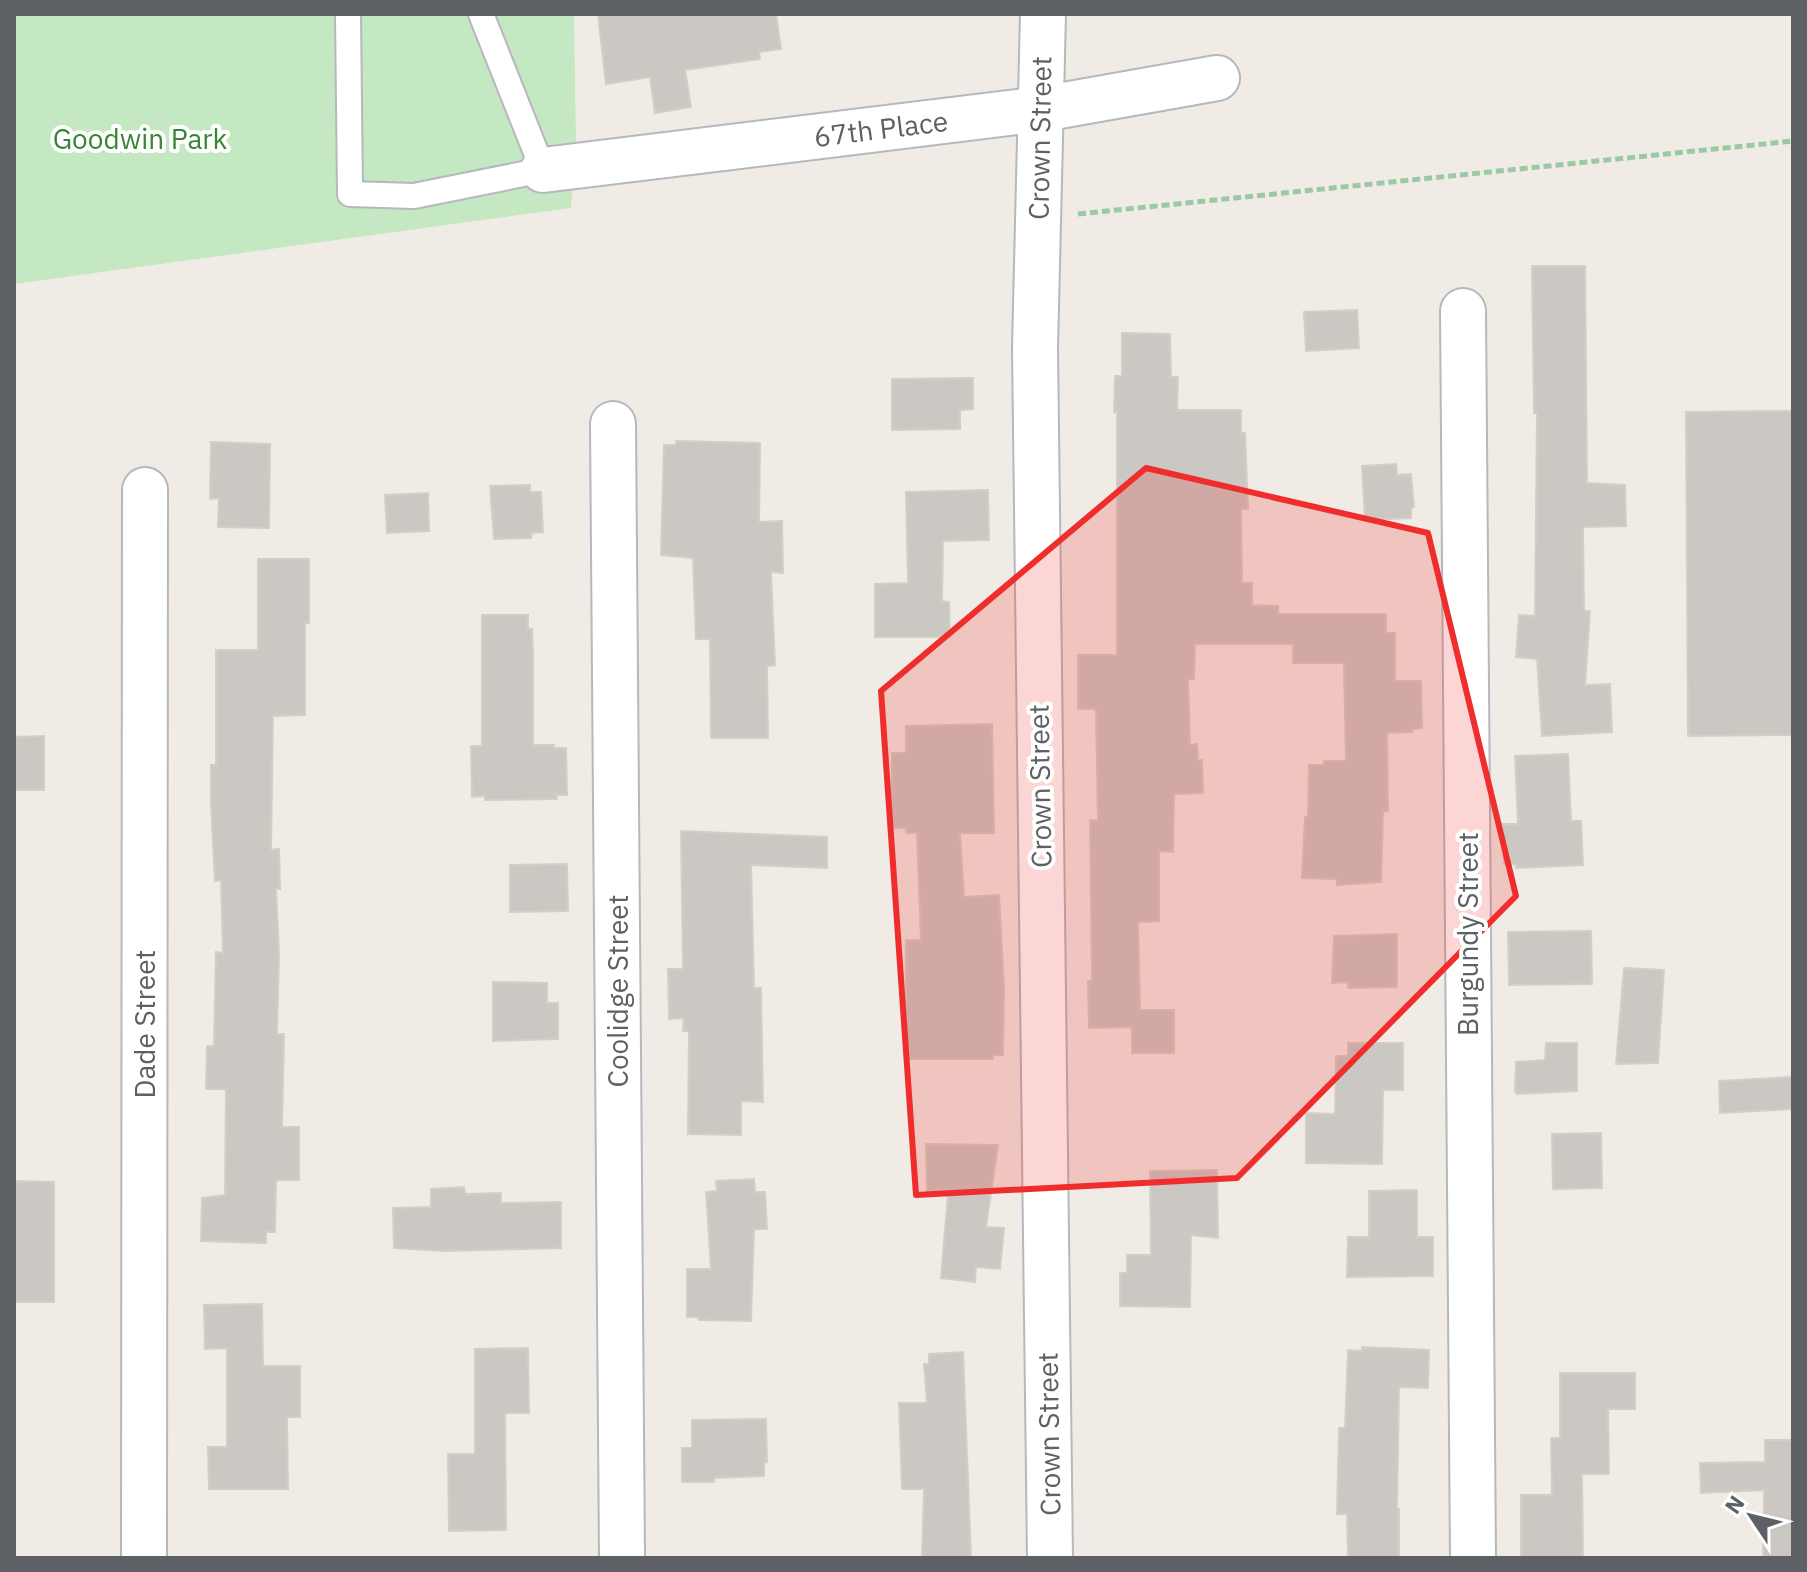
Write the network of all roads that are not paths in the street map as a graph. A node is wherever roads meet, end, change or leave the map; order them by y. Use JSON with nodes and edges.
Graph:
{"nodes":[{"id":1,"x":348,"y":14,"type":"edge"},
{"id":2,"x":481,"y":14,"type":"edge"},
{"id":3,"x":1043,"y":14,"type":"edge"},
{"id":4,"x":1217,"y":78,"type":"dead end"},
{"id":5,"x":1042,"y":109,"type":"junction"},
{"id":6,"x":543,"y":170,"type":"junction"},
{"id":7,"x":1463,"y":311,"type":"dead end"},
{"id":8,"x":613,"y":424,"type":"dead end"},
{"id":9,"x":145,"y":490,"type":"dead end"},
{"id":10,"x":144,"y":1558,"type":"edge"},
{"id":11,"x":622,"y":1558,"type":"edge"},
{"id":12,"x":1050,"y":1558,"type":"edge"},
{"id":13,"x":1473,"y":1558,"type":"edge"}],
"edges":[{"from":1,"to":6,"type":"lane"},
{"from":2,"to":6,"type":"lane"},
{"from":3,"to":5,"type":"street","name":"Crown Street"},
{"from":4,"to":5,"type":"street","name":"67th Place"},
{"from":5,"to":6,"type":"street","name":"67th Place"},
{"from":5,"to":12,"type":"street","name":"Crown Street"},
{"from":7,"to":13,"type":"street","name":"Burgundy Street"},
{"from":8,"to":11,"type":"street","name":"Coolidge Street"},
{"from":9,"to":10,"type":"street","name":"Dade Street"}]}
